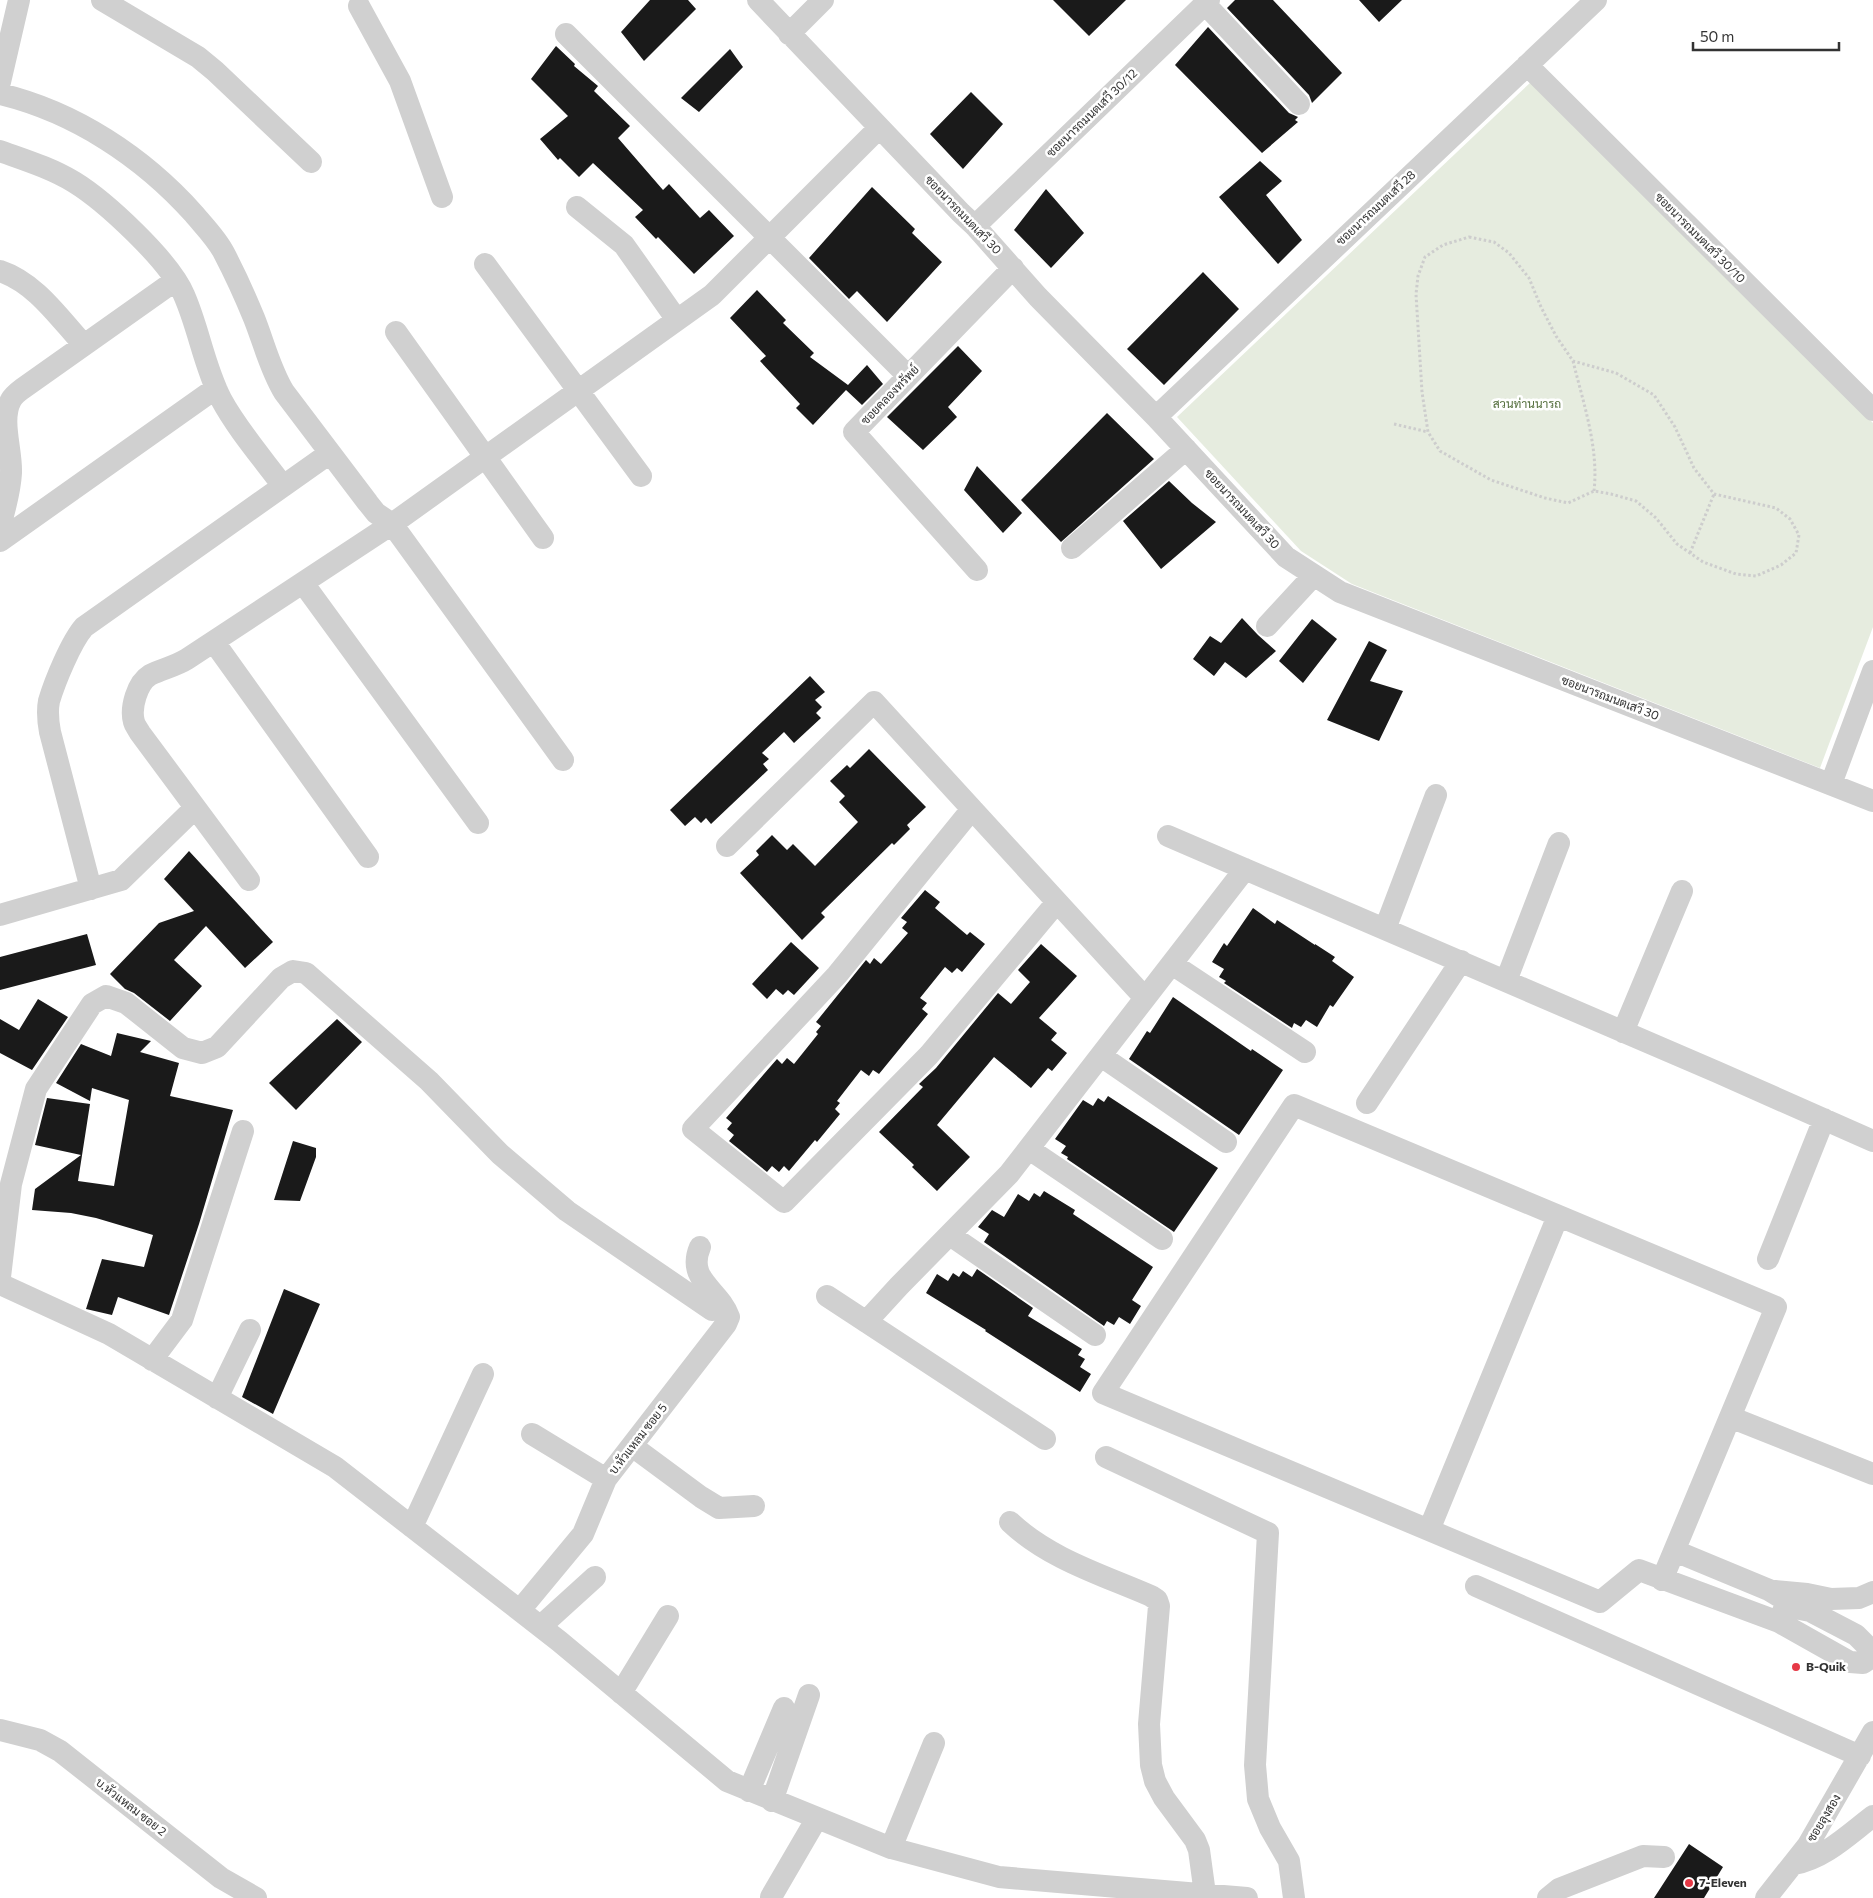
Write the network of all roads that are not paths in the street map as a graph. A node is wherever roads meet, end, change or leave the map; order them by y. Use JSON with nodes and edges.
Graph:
{"nodes":[{"id":1,"x":19,"y":0,"type":"edge"},
{"id":2,"x":102,"y":0,"type":"edge"},
{"id":3,"x":758,"y":0,"type":"edge"},
{"id":4,"x":824,"y":0,"type":"edge"},
{"id":5,"x":1596,"y":0,"type":"edge"},
{"id":6,"x":359,"y":2,"type":"edge"},
{"id":7,"x":1207,"y":2,"type":"edge"},
{"id":8,"x":566,"y":34,"type":"dead end"},
{"id":9,"x":789,"y":34,"type":"junction"},
{"id":10,"x":1527,"y":66,"type":"junction"},
{"id":11,"x":0,"y":82,"type":"edge"},
{"id":12,"x":0,"y":94,"type":"edge"},
{"id":13,"x":1299,"y":104,"type":"dead end"},
{"id":14,"x":879,"y":128,"type":"junction"},
{"id":15,"x":0,"y":151,"type":"edge"},
{"id":16,"x":311,"y":162,"type":"dead end"},
{"id":17,"x":442,"y":197,"type":"dead end"},
{"id":18,"x":577,"y":207,"type":"dead end"},
{"id":19,"x":975,"y":226,"type":"junction"},
{"id":20,"x":769,"y":238,"type":"junction"},
{"id":21,"x":485,"y":264,"type":"dead end"},
{"id":22,"x":1013,"y":268,"type":"junction"},
{"id":23,"x":0,"y":271,"type":"edge"},
{"id":24,"x":176,"y":280,"type":"junction"},
{"id":25,"x":677,"y":320,"type":"junction"},
{"id":26,"x":396,"y":332,"type":"dead end"},
{"id":27,"x":84,"y":345,"type":"junction"},
{"id":28,"x":908,"y":376,"type":"junction"},
{"id":29,"x":216,"y":388,"type":"junction"},
{"id":30,"x":578,"y":391,"type":"junction"},
{"id":31,"x":1873,"y":410,"type":"edge"},
{"id":32,"x":1156,"y":417,"type":"junction"},
{"id":33,"x":1186,"y":449,"type":"junction"},
{"id":34,"x":330,"y":453,"type":"junction"},
{"id":35,"x":485,"y":457,"type":"junction"},
{"id":36,"x":641,"y":476,"type":"dead end"},
{"id":37,"x":283,"y":486,"type":"junction"},
{"id":38,"x":392,"y":524,"type":"junction"},
{"id":39,"x":0,"y":526,"type":"edge"},
{"id":40,"x":543,"y":538,"type":"dead end"},
{"id":41,"x":0,"y":541,"type":"edge"},
{"id":42,"x":1072,"y":548,"type":"dead end"},
{"id":43,"x":977,"y":570,"type":"dead end"},
{"id":44,"x":1314,"y":575,"type":"junction"},
{"id":45,"x":302,"y":583,"type":"junction"},
{"id":46,"x":1267,"y":626,"type":"dead end"},
{"id":47,"x":214,"y":642,"type":"junction"},
{"id":48,"x":1873,"y":672,"type":"edge"},
{"id":49,"x":563,"y":760,"type":"dead end"},
{"id":50,"x":1831,"y":784,"type":"junction"},
{"id":51,"x":1436,"y":795,"type":"dead end"},
{"id":52,"x":1873,"y":801,"type":"edge"},
{"id":53,"x":195,"y":808,"type":"junction"},
{"id":54,"x":972,"y":809,"type":"junction"},
{"id":55,"x":478,"y":823,"type":"dead end"},
{"id":56,"x":1168,"y":836,"type":"dead end"},
{"id":57,"x":1559,"y":843,"type":"dead end"},
{"id":58,"x":727,"y":846,"type":"dead end"},
{"id":59,"x":368,"y":857,"type":"dead end"},
{"id":60,"x":1245,"y":869,"type":"junction"},
{"id":61,"x":249,"y":880,"type":"dead end"},
{"id":62,"x":91,"y":889,"type":"junction"},
{"id":63,"x":1682,"y":891,"type":"dead end"},
{"id":64,"x":1057,"y":902,"type":"junction"},
{"id":65,"x":0,"y":915,"type":"edge"},
{"id":66,"x":1385,"y":929,"type":"junction"},
{"id":67,"x":1460,"y":961,"type":"junction"},
{"id":68,"x":1172,"y":964,"type":"junction"},
{"id":69,"x":1506,"y":981,"type":"junction"},
{"id":70,"x":1145,"y":998,"type":"junction"},
{"id":71,"x":1623,"y":1032,"type":"junction"},
{"id":72,"x":1305,"y":1052,"type":"dead end"},
{"id":73,"x":1101,"y":1056,"type":"junction"},
{"id":74,"x":1367,"y":1103,"type":"dead end"},
{"id":75,"x":1824,"y":1119,"type":"junction"},
{"id":76,"x":243,"y":1131,"type":"dead end"},
{"id":77,"x":1873,"y":1141,"type":"edge"},
{"id":78,"x":1226,"y":1142,"type":"dead end"},
{"id":79,"x":1029,"y":1149,"type":"junction"},
{"id":80,"x":5,"y":1188,"type":"edge"},
{"id":81,"x":1558,"y":1216,"type":"junction"},
{"id":82,"x":950,"y":1235,"type":"junction"},
{"id":83,"x":1162,"y":1239,"type":"dead end"},
{"id":84,"x":700,"y":1247,"type":"dead end"},
{"id":85,"x":1768,"y":1259,"type":"dead end"},
{"id":86,"x":0,"y":1277,"type":"edge"},
{"id":87,"x":0,"y":1284,"type":"edge"},
{"id":88,"x":827,"y":1296,"type":"dead end"},
{"id":89,"x":712,"y":1310,"type":"dead end"},
{"id":90,"x":866,"y":1322,"type":"junction"},
{"id":91,"x":250,"y":1330,"type":"dead end"},
{"id":92,"x":1096,"y":1335,"type":"dead end"},
{"id":93,"x":152,"y":1360,"type":"junction"},
{"id":94,"x":483,"y":1374,"type":"dead end"},
{"id":95,"x":218,"y":1398,"type":"junction"},
{"id":96,"x":1730,"y":1417,"type":"junction"},
{"id":97,"x":532,"y":1434,"type":"dead end"},
{"id":98,"x":1045,"y":1438,"type":"dead end"},
{"id":99,"x":632,"y":1446,"type":"junction"},
{"id":100,"x":1106,"y":1457,"type":"dead end"},
{"id":101,"x":1873,"y":1474,"type":"edge"},
{"id":102,"x":606,"y":1479,"type":"junction"},
{"id":103,"x":754,"y":1506,"type":"dead end"},
{"id":104,"x":1010,"y":1522,"type":"dead end"},
{"id":105,"x":412,"y":1527,"type":"junction"},
{"id":106,"x":1429,"y":1530,"type":"junction"},
{"id":107,"x":1674,"y":1551,"type":"junction"},
{"id":108,"x":595,"y":1577,"type":"dead end"},
{"id":109,"x":1662,"y":1580,"type":"junction"},
{"id":110,"x":1476,"y":1586,"type":"dead end"},
{"id":111,"x":1866,"y":1595,"type":"edge"},
{"id":112,"x":1778,"y":1596,"type":"junction"},
{"id":113,"x":1831,"y":1599,"type":"junction"},
{"id":114,"x":520,"y":1610,"type":"junction"},
{"id":115,"x":1810,"y":1611,"type":"junction"},
{"id":116,"x":668,"y":1616,"type":"dead end"},
{"id":117,"x":1779,"y":1622,"type":"junction"},
{"id":118,"x":541,"y":1626,"type":"junction"},
{"id":119,"x":1856,"y":1635,"type":"junction"},
{"id":120,"x":1873,"y":1652,"type":"edge"},
{"id":121,"x":1873,"y":1656,"type":"edge"},
{"id":122,"x":621,"y":1692,"type":"junction"},
{"id":123,"x":809,"y":1695,"type":"dead end"},
{"id":124,"x":784,"y":1708,"type":"dead end"},
{"id":125,"x":0,"y":1730,"type":"edge"},
{"id":126,"x":1873,"y":1732,"type":"edge"},
{"id":127,"x":934,"y":1743,"type":"dead end"},
{"id":128,"x":1860,"y":1756,"type":"junction"},
{"id":129,"x":749,"y":1791,"type":"junction"},
{"id":130,"x":772,"y":1801,"type":"junction"},
{"id":131,"x":1873,"y":1816,"type":"edge"},
{"id":132,"x":817,"y":1818,"type":"junction"},
{"id":133,"x":891,"y":1848,"type":"junction"},
{"id":134,"x":1664,"y":1857,"type":"dead end"},
{"id":135,"x":1794,"y":1864,"type":"junction"},
{"id":136,"x":1102,"y":1892,"type":"edge"},
{"id":137,"x":1205,"y":1894,"type":"junction"},
{"id":138,"x":771,"y":1897,"type":"edge"},
{"id":139,"x":256,"y":1898,"type":"edge"},
{"id":140,"x":1247,"y":1898,"type":"edge"},
{"id":141,"x":1294,"y":1898,"type":"edge"},
{"id":142,"x":1548,"y":1898,"type":"edge"},
{"id":143,"x":1766,"y":1898,"type":"edge"}],
"edges":[{"from":1,"to":11,"type":"street"},
{"from":2,"to":16,"type":"street"},
{"from":3,"to":9,"type":"street","name":"ซอยนารถมนตเสวี 30"},
{"from":4,"to":9,"type":"street"},
{"from":5,"to":10,"type":"street","name":"ซอยนารถมนตเสวี 28"},
{"from":6,"to":17,"type":"street"},
{"from":7,"to":13,"type":"street"},
{"from":7,"to":19,"type":"street","name":"ซอยนารถมนตเสวี 30/12"},
{"from":8,"to":20,"type":"street"},
{"from":9,"to":14,"type":"street","name":"ซอยนารถมนตเสวี 30"},
{"from":10,"to":31,"type":"street","name":"ซอยนารถมนตเสวี 30/10"},
{"from":10,"to":32,"type":"street","name":"ซอยนารถมนตเสวี 28"},
{"from":12,"to":34,"type":"street"},
{"from":14,"to":19,"type":"street","name":"ซอยนารถมนตเสวี 30"},
{"from":14,"to":20,"type":"street"},
{"from":15,"to":24,"type":"street"},
{"from":18,"to":25,"type":"street"},
{"from":19,"to":22,"type":"street","name":"ซอยนารถมนตเสวี 30"},
{"from":20,"to":25,"type":"street"},
{"from":20,"to":28,"type":"street"},
{"from":21,"to":30,"type":"street"},
{"from":22,"to":28,"type":"street","name":"ซอยคลองทรัพย์"},
{"from":22,"to":32,"type":"street","name":"ซอยนารถมนตเสวี 30"},
{"from":23,"to":27,"type":"street"},
{"from":24,"to":27,"type":"street"},
{"from":24,"to":29,"type":"street"},
{"from":25,"to":30,"type":"street"},
{"from":26,"to":35,"type":"street"},
{"from":27,"to":39,"type":"street"},
{"from":28,"to":43,"type":"street","name":"ซอยคลองทรัพย์"},
{"from":29,"to":37,"type":"street"},
{"from":29,"to":41,"type":"street"},
{"from":30,"to":35,"type":"street"},
{"from":30,"to":36,"type":"street"},
{"from":32,"to":33,"type":"street","name":"ซอยนารถมนตเสวี 30"},
{"from":33,"to":42,"type":"street"},
{"from":33,"to":44,"type":"street","name":"ซอยนารถมนตเสวี 30"},
{"from":34,"to":37,"type":"street"},
{"from":34,"to":38,"type":"street"},
{"from":35,"to":38,"type":"street"},
{"from":35,"to":40,"type":"street"},
{"from":37,"to":62,"type":"street"},
{"from":38,"to":45,"type":"street"},
{"from":38,"to":49,"type":"street"},
{"from":44,"to":46,"type":"street"},
{"from":44,"to":50,"type":"street","name":"ซอยนารถมนตเสวี 30"},
{"from":45,"to":47,"type":"street"},
{"from":45,"to":55,"type":"street"},
{"from":47,"to":53,"type":"street"},
{"from":47,"to":59,"type":"street"},
{"from":48,"to":50,"type":"street"},
{"from":50,"to":52,"type":"street","name":"ซอยนารถมนตเสวี 30"},
{"from":51,"to":66,"type":"street"},
{"from":53,"to":61,"type":"street"},
{"from":53,"to":62,"type":"street"},
{"from":54,"to":58,"type":"street"},
{"from":54,"to":64,"type":"street"},
{"from":54,"to":64,"type":"street"},
{"from":56,"to":60,"type":"street"},
{"from":57,"to":69,"type":"street"},
{"from":60,"to":66,"type":"street"},
{"from":60,"to":68,"type":"street"},
{"from":62,"to":65,"type":"street"},
{"from":63,"to":71,"type":"street"},
{"from":64,"to":70,"type":"street"},
{"from":66,"to":67,"type":"street"},
{"from":67,"to":69,"type":"street"},
{"from":67,"to":74,"type":"street"},
{"from":68,"to":70,"type":"street"},
{"from":68,"to":72,"type":"street"},
{"from":69,"to":71,"type":"street"},
{"from":70,"to":73,"type":"street"},
{"from":71,"to":75,"type":"street"},
{"from":73,"to":78,"type":"street"},
{"from":73,"to":79,"type":"street"},
{"from":75,"to":77,"type":"street"},
{"from":75,"to":85,"type":"street"},
{"from":76,"to":93,"type":"street"},
{"from":79,"to":82,"type":"street"},
{"from":79,"to":83,"type":"street"},
{"from":80,"to":86,"type":"street"},
{"from":80,"to":89,"type":"street"},
{"from":81,"to":96,"type":"street"},
{"from":81,"to":106,"type":"street"},
{"from":81,"to":106,"type":"street"},
{"from":82,"to":90,"type":"street"},
{"from":82,"to":92,"type":"street"},
{"from":84,"to":99,"type":"street","name":"บ.หัวแหลม ซอย 5"},
{"from":87,"to":93,"type":"street"},
{"from":88,"to":90,"type":"street"},
{"from":90,"to":98,"type":"street"},
{"from":91,"to":95,"type":"street"},
{"from":93,"to":95,"type":"street"},
{"from":94,"to":105,"type":"street"},
{"from":95,"to":105,"type":"street"},
{"from":96,"to":101,"type":"street"},
{"from":96,"to":107,"type":"street"},
{"from":97,"to":102,"type":"street"},
{"from":99,"to":102,"type":"street","name":"บ.หัวแหลม ซอย 5"},
{"from":99,"to":103,"type":"street"},
{"from":100,"to":141,"type":"street"},
{"from":102,"to":114,"type":"street","name":"บ.หัวแหลม ซอย 5"},
{"from":104,"to":137,"type":"street"},
{"from":105,"to":114,"type":"street"},
{"from":106,"to":109,"type":"street"},
{"from":107,"to":109,"type":"street"},
{"from":107,"to":112,"type":"street"},
{"from":108,"to":118,"type":"street"},
{"from":109,"to":117,"type":"street"},
{"from":110,"to":128,"type":"street"},
{"from":111,"to":113,"type":"street"},
{"from":111,"to":119,"type":"street"},
{"from":112,"to":113,"type":"street"},
{"from":112,"to":115,"type":"street"},
{"from":112,"to":117,"type":"street"},
{"from":113,"to":115,"type":"street"},
{"from":114,"to":118,"type":"street"},
{"from":115,"to":119,"type":"street"},
{"from":116,"to":122,"type":"street"},
{"from":117,"to":121,"type":"street"},
{"from":118,"to":122,"type":"street"},
{"from":119,"to":120,"type":"street"},
{"from":122,"to":129,"type":"street"},
{"from":123,"to":130,"type":"street"},
{"from":124,"to":129,"type":"street"},
{"from":125,"to":139,"type":"street","name":"บ.หัวแหลม ซอย 2"},
{"from":126,"to":128,"type":"street","name":"ซอยลุงสอง"},
{"from":127,"to":133,"type":"street"},
{"from":128,"to":135,"type":"street","name":"ซอยลุงสอง"},
{"from":129,"to":130,"type":"street"},
{"from":130,"to":132,"type":"street"},
{"from":131,"to":135,"type":"street"},
{"from":132,"to":133,"type":"street"},
{"from":132,"to":138,"type":"street"},
{"from":133,"to":136,"type":"street"},
{"from":134,"to":142,"type":"street"},
{"from":135,"to":143,"type":"street","name":"ซอยลุงสอง"},
{"from":136,"to":137,"type":"street"},
{"from":137,"to":140,"type":"street"}]}
